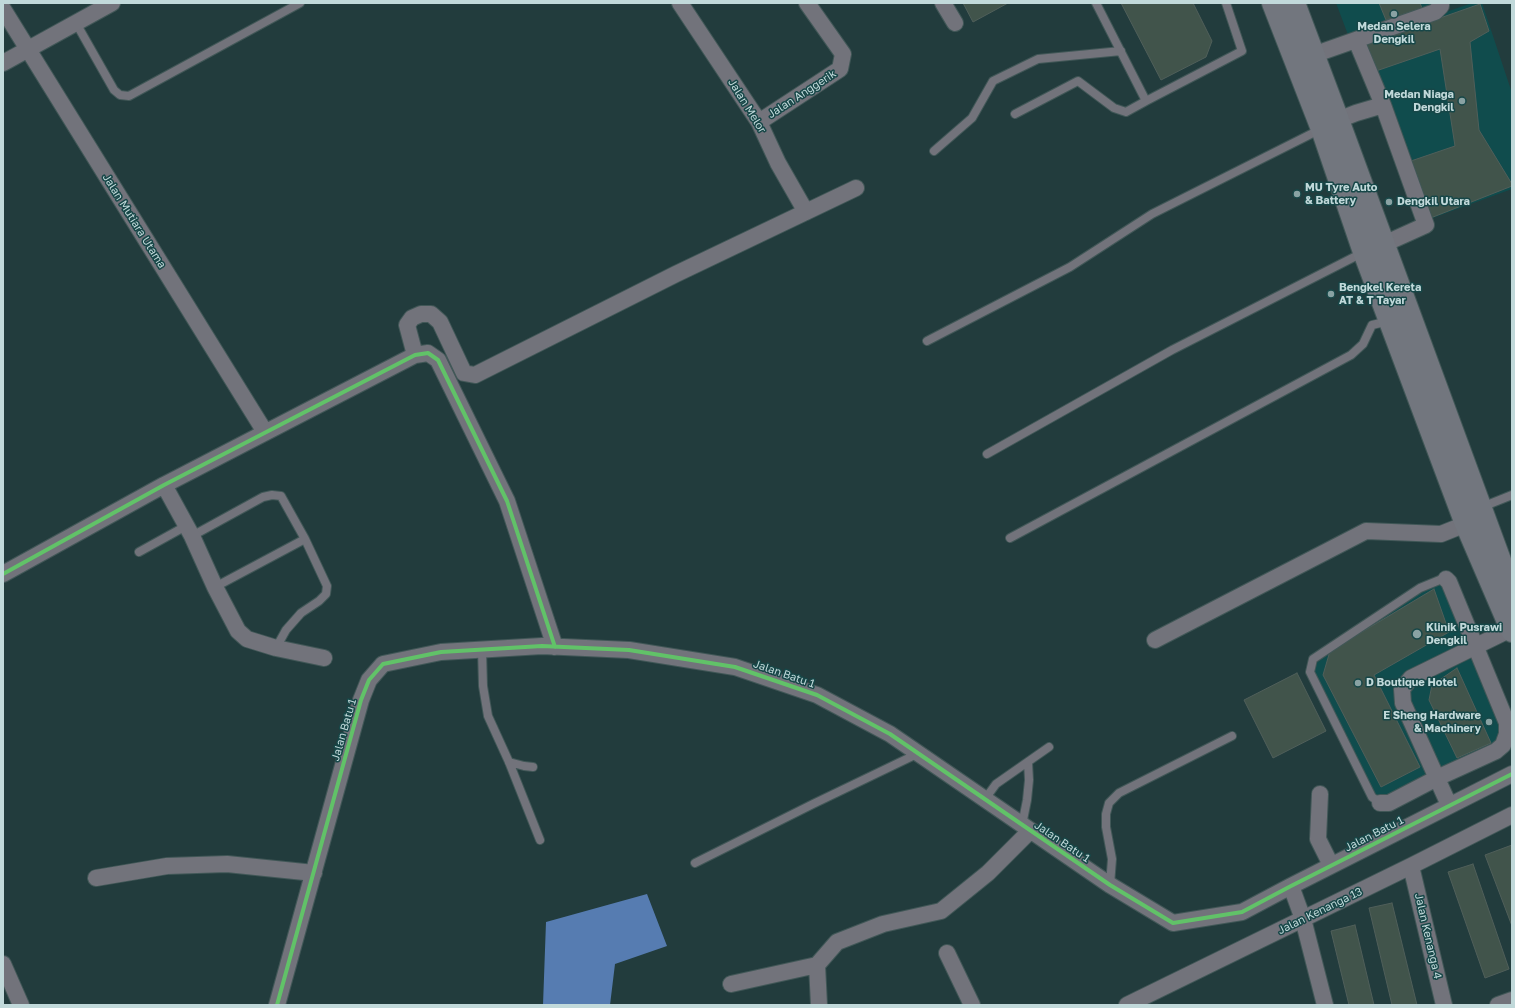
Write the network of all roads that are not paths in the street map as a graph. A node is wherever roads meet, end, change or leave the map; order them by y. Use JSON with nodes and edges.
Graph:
{"nodes":[{"id":1,"x":112,"y":3,"type":"edge"},
{"id":2,"x":300,"y":3,"type":"edge"},
{"id":3,"x":807,"y":3,"type":"edge"},
{"id":4,"x":943,"y":3,"type":"edge"},
{"id":5,"x":1096,"y":3,"type":"edge"},
{"id":6,"x":1226,"y":3,"type":"edge"},
{"id":7,"x":1273,"y":3,"type":"edge"},
{"id":8,"x":1294,"y":3,"type":"edge"},
{"id":9,"x":1441,"y":3,"type":"edge"},
{"id":10,"x":683,"y":4,"type":"edge"},
{"id":11,"x":3,"y":9,"type":"edge"},
{"id":12,"x":76,"y":23,"type":"junction"},
{"id":13,"x":955,"y":23,"type":"dead end"},
{"id":14,"x":1356,"y":40,"type":"junction"},
{"id":15,"x":28,"y":50,"type":"junction"},
{"id":16,"x":1121,"y":52,"type":"junction"},
{"id":17,"x":1313,"y":55,"type":"junction"},
{"id":18,"x":3,"y":63,"type":"edge"},
{"id":19,"x":1146,"y":101,"type":"junction"},
{"id":20,"x":1383,"y":105,"type":"junction"},
{"id":21,"x":1015,"y":114,"type":"dead end"},
{"id":22,"x":759,"y":122,"type":"junction"},
{"id":23,"x":1330,"y":125,"type":"junction"},
{"id":24,"x":934,"y":151,"type":"dead end"},
{"id":25,"x":856,"y":188,"type":"dead end"},
{"id":26,"x":806,"y":212,"type":"junction"},
{"id":27,"x":1374,"y":248,"type":"junction"},
{"id":28,"x":1390,"y":320,"type":"junction"},
{"id":29,"x":927,"y":341,"type":"dead end"},
{"id":30,"x":415,"y":355,"type":"junction"},
{"id":31,"x":265,"y":432,"type":"junction"},
{"id":32,"x":987,"y":454,"type":"dead end"},
{"id":33,"x":164,"y":485,"type":"junction"},
{"id":34,"x":1512,"y":495,"type":"edge"},
{"id":35,"x":1481,"y":508,"type":"junction"},
{"id":36,"x":1466,"y":524,"type":"junction"},
{"id":37,"x":189,"y":531,"type":"junction"},
{"id":38,"x":1010,"y":538,"type":"dead end"},
{"id":39,"x":305,"y":539,"type":"junction"},
{"id":40,"x":139,"y":552,"type":"dead end"},
{"id":41,"x":3,"y":574,"type":"edge"},
{"id":42,"x":1446,"y":579,"type":"joint"},
{"id":43,"x":215,"y":587,"type":"junction"},
{"id":44,"x":1512,"y":593,"type":"edge"},
{"id":45,"x":1512,"y":630,"type":"edge"},
{"id":46,"x":1155,"y":640,"type":"dead end"},
{"id":47,"x":555,"y":647,"type":"junction"},
{"id":48,"x":1475,"y":647,"type":"junction"},
{"id":49,"x":276,"y":648,"type":"junction"},
{"id":50,"x":482,"y":650,"type":"junction"},
{"id":51,"x":324,"y":658,"type":"dead end"},
{"id":52,"x":1232,"y":736,"type":"dead end"},
{"id":53,"x":1049,"y":747,"type":"dead end"},
{"id":54,"x":919,"y":753,"type":"junction"},
{"id":55,"x":510,"y":762,"type":"junction"},
{"id":56,"x":1028,"y":762,"type":"junction"},
{"id":57,"x":533,"y":767,"type":"dead end"},
{"id":58,"x":1512,"y":774,"type":"edge"},
{"id":59,"x":1437,"y":778,"type":"junction"},
{"id":60,"x":1320,"y":794,"type":"dead end"},
{"id":61,"x":985,"y":799,"type":"junction"},
{"id":62,"x":1380,"y":804,"type":"joint"},
{"id":63,"x":1449,"y":805,"type":"junction"},
{"id":64,"x":1512,"y":815,"type":"edge"},
{"id":65,"x":1026,"y":828,"type":"junction"},
{"id":66,"x":540,"y":840,"type":"dead end"},
{"id":67,"x":695,"y":863,"type":"dead end"},
{"id":68,"x":1331,"y":865,"type":"junction"},
{"id":69,"x":1411,"y":866,"type":"junction"},
{"id":70,"x":314,"y":873,"type":"junction"},
{"id":71,"x":96,"y":878,"type":"dead end"},
{"id":72,"x":1110,"y":885,"type":"junction"},
{"id":73,"x":1291,"y":886,"type":"junction"},
{"id":74,"x":1303,"y":919,"type":"junction"},
{"id":75,"x":947,"y":953,"type":"dead end"},
{"id":76,"x":3,"y":964,"type":"edge"},
{"id":77,"x":817,"y":965,"type":"junction"},
{"id":78,"x":731,"y":984,"type":"dead end"},
{"id":79,"x":1512,"y":1000,"type":"edge"},
{"id":80,"x":1136,"y":1003,"type":"edge"},
{"id":81,"x":21,"y":1005,"type":"edge"},
{"id":82,"x":277,"y":1005,"type":"edge"},
{"id":83,"x":819,"y":1005,"type":"edge"},
{"id":84,"x":972,"y":1005,"type":"edge"},
{"id":85,"x":1325,"y":1005,"type":"edge"},
{"id":86,"x":1444,"y":1005,"type":"edge"},
{"id":87,"x":1499,"y":1005,"type":"edge"}],
"edges":[{"from":1,"to":12,"type":"street"},
{"from":2,"to":12,"type":"lane"},
{"from":3,"to":22,"type":"street","name":"Jalan Anggerik"},
{"from":4,"to":13,"type":"street"},
{"from":5,"to":16,"type":"lane"},
{"from":6,"to":19,"type":"lane"},
{"from":7,"to":23,"type":"main road"},
{"from":8,"to":17,"type":"main road"},
{"from":9,"to":14,"type":"street"},
{"from":10,"to":22,"type":"street","name":"Jalan Melor"},
{"from":11,"to":15,"type":"street","name":"Jalan Mutiara Utama"},
{"from":12,"to":15,"type":"street"},
{"from":14,"to":17,"type":"street"},
{"from":14,"to":20,"type":"street"},
{"from":15,"to":18,"type":"street"},
{"from":15,"to":31,"type":"street","name":"Jalan Mutiara Utama"},
{"from":16,"to":19,"type":"lane"},
{"from":16,"to":24,"type":"lane"},
{"from":17,"to":23,"type":"main road"},
{"from":19,"to":21,"type":"lane"},
{"from":20,"to":23,"type":"street"},
{"from":20,"to":27,"type":"street"},
{"from":22,"to":26,"type":"street","name":"Jalan Melor"},
{"from":23,"to":27,"type":"main road"},
{"from":23,"to":29,"type":"lane"},
{"from":25,"to":26,"type":"street"},
{"from":26,"to":30,"type":"street"},
{"from":27,"to":28,"type":"main road"},
{"from":27,"to":32,"type":"lane"},
{"from":27,"to":35,"type":"main road"},
{"from":28,"to":36,"type":"main road"},
{"from":28,"to":38,"type":"lane"},
{"from":30,"to":31,"type":"street"},
{"from":30,"to":47,"type":"street"},
{"from":31,"to":33,"type":"street"},
{"from":33,"to":37,"type":"street"},
{"from":33,"to":41,"type":"street"},
{"from":34,"to":35,"type":"lane"},
{"from":35,"to":44,"type":"main road"},
{"from":36,"to":45,"type":"main road"},
{"from":36,"to":46,"type":"street"},
{"from":37,"to":39,"type":"lane"},
{"from":37,"to":40,"type":"lane"},
{"from":37,"to":43,"type":"street"},
{"from":39,"to":43,"type":"lane"},
{"from":39,"to":49,"type":"lane"},
{"from":42,"to":48,"type":"street"},
{"from":42,"to":62,"type":"lane"},
{"from":43,"to":49,"type":"street"},
{"from":45,"to":48,"type":"street"},
{"from":47,"to":50,"type":"street","name":"Jalan Batu 1"},
{"from":47,"to":54,"type":"street","name":"Jalan Batu 1"},
{"from":48,"to":59,"type":"street"},
{"from":48,"to":59,"type":"street"},
{"from":49,"to":51,"type":"street"},
{"from":50,"to":55,"type":"lane"},
{"from":50,"to":70,"type":"street","name":"Jalan Batu 1"},
{"from":52,"to":72,"type":"lane"},
{"from":53,"to":56,"type":"lane"},
{"from":54,"to":61,"type":"street","name":"Jalan Batu 1"},
{"from":54,"to":67,"type":"lane"},
{"from":55,"to":57,"type":"lane"},
{"from":55,"to":66,"type":"lane"},
{"from":56,"to":61,"type":"lane"},
{"from":56,"to":65,"type":"lane"},
{"from":58,"to":63,"type":"street","name":"Jalan Batu 1"},
{"from":59,"to":62,"type":"street"},
{"from":59,"to":63,"type":"street"},
{"from":60,"to":68,"type":"street"},
{"from":61,"to":65,"type":"street","name":"Jalan Batu 1"},
{"from":63,"to":68,"type":"street","name":"Jalan Batu 1"},
{"from":64,"to":69,"type":"street","name":"Jalan Kenanga 13"},
{"from":65,"to":72,"type":"street","name":"Jalan Batu 1"},
{"from":65,"to":77,"type":"street"},
{"from":68,"to":73,"type":"street","name":"Jalan Batu 1"},
{"from":69,"to":74,"type":"street","name":"Jalan Kenanga 13"},
{"from":69,"to":86,"type":"street","name":"Jalan Kenanga 4"},
{"from":70,"to":71,"type":"street"},
{"from":70,"to":82,"type":"street","name":"Jalan Batu 1"},
{"from":72,"to":73,"type":"street","name":"Jalan Batu 1"},
{"from":73,"to":74,"type":"street"},
{"from":74,"to":80,"type":"street","name":"Jalan Kenanga 13"},
{"from":74,"to":85,"type":"street"},
{"from":75,"to":84,"type":"street"},
{"from":76,"to":81,"type":"street"},
{"from":77,"to":78,"type":"street"},
{"from":77,"to":83,"type":"street"},
{"from":79,"to":87,"type":"street"}]}
